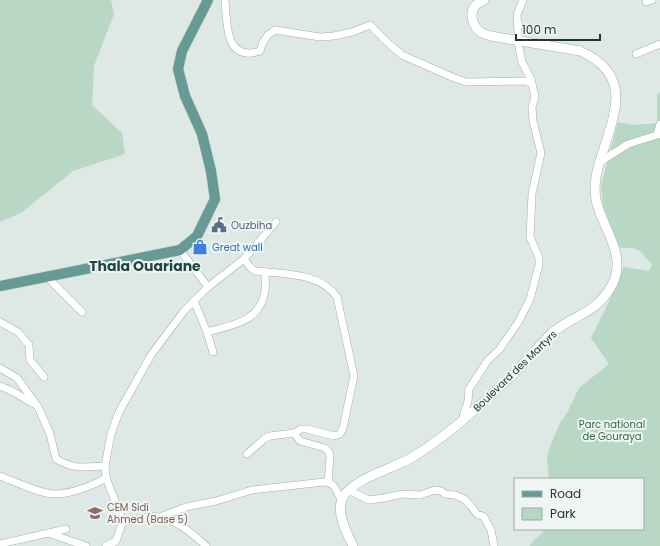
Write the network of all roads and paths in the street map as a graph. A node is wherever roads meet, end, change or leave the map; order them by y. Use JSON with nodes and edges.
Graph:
{"nodes":[{"id":1,"x":208,"y":0,"type":"edge"},
{"id":2,"x":225,"y":0,"type":"edge"},
{"id":3,"x":484,"y":0,"type":"edge"},
{"id":4,"x":524,"y":0,"type":"edge"},
{"id":5,"x":519,"y":40,"type":"junction"},
{"id":6,"x":660,"y":44,"type":"edge"},
{"id":7,"x":636,"y":54,"type":"dead end"},
{"id":8,"x":532,"y":84,"type":"junction"},
{"id":9,"x":660,"y":124,"type":"edge"},
{"id":10,"x":659,"y":134,"type":"edge"},
{"id":11,"x":600,"y":162,"type":"junction"},
{"id":12,"x":276,"y":222,"type":"dead end"},
{"id":13,"x":180,"y":250,"type":"junction"},
{"id":14,"x":244,"y":259,"type":"junction"},
{"id":15,"x":264,"y":272,"type":"junction"},
{"id":16,"x":46,"y":277,"type":"junction"},
{"id":17,"x":0,"y":286,"type":"edge"},
{"id":18,"x":208,"y":287,"type":"junction"},
{"id":19,"x":194,"y":301,"type":"junction"},
{"id":20,"x":82,"y":312,"type":"dead end"},
{"id":21,"x":0,"y":322,"type":"edge"},
{"id":22,"x":207,"y":332,"type":"junction"},
{"id":23,"x":213,"y":352,"type":"dead end"},
{"id":24,"x":0,"y":368,"type":"edge"},
{"id":25,"x":44,"y":377,"type":"dead end"},
{"id":26,"x":0,"y":386,"type":"edge"},
{"id":27,"x":38,"y":407,"type":"junction"},
{"id":28,"x":462,"y":420,"type":"junction"},
{"id":29,"x":294,"y":433,"type":"junction"},
{"id":30,"x":247,"y":454,"type":"dead end"},
{"id":31,"x":105,"y":466,"type":"junction"},
{"id":32,"x":0,"y":476,"type":"edge"},
{"id":33,"x":106,"y":478,"type":"junction"},
{"id":34,"x":328,"y":482,"type":"junction"},
{"id":35,"x":348,"y":490,"type":"junction"},
{"id":36,"x":341,"y":500,"type":"junction"},
{"id":37,"x":160,"y":517,"type":"junction"},
{"id":38,"x":123,"y":521,"type":"junction"},
{"id":39,"x":66,"y":529,"type":"dead end"},
{"id":40,"x":47,"y":533,"type":"junction"},
{"id":41,"x":0,"y":544,"type":"edge"},
{"id":42,"x":86,"y":546,"type":"edge"},
{"id":43,"x":106,"y":546,"type":"edge"},
{"id":44,"x":206,"y":546,"type":"edge"},
{"id":45,"x":353,"y":546,"type":"edge"},
{"id":46,"x":494,"y":546,"type":"edge"}],
"edges":[{"from":1,"to":13,"type":"main road"},
{"from":2,"to":8,"type":"street"},
{"from":3,"to":5,"type":"main road","name":"Boulevard des Martyrs"},
{"from":4,"to":5,"type":"street"},
{"from":5,"to":8,"type":"street"},
{"from":5,"to":11,"type":"main road","name":"Boulevard des Martyrs"},
{"from":6,"to":7,"type":"street"},
{"from":8,"to":28,"type":"street"},
{"from":9,"to":10,"type":"street"},
{"from":10,"to":11,"type":"street"},
{"from":11,"to":28,"type":"main road","name":"Boulevard des Martyrs"},
{"from":12,"to":14,"type":"street"},
{"from":13,"to":16,"type":"main road"},
{"from":13,"to":18,"type":"street"},
{"from":14,"to":15,"type":"street"},
{"from":14,"to":18,"type":"street"},
{"from":15,"to":22,"type":"street"},
{"from":15,"to":29,"type":"street"},
{"from":16,"to":17,"type":"main road"},
{"from":16,"to":20,"type":"street"},
{"from":18,"to":19,"type":"street"},
{"from":19,"to":22,"type":"street"},
{"from":19,"to":31,"type":"street"},
{"from":21,"to":25,"type":"street"},
{"from":22,"to":23,"type":"street"},
{"from":24,"to":27,"type":"street"},
{"from":26,"to":27,"type":"street"},
{"from":27,"to":31,"type":"street"},
{"from":28,"to":35,"type":"main road","name":"Boulevard des Martyrs"},
{"from":29,"to":30,"type":"street"},
{"from":29,"to":34,"type":"street"},
{"from":31,"to":33,"type":"street"},
{"from":32,"to":33,"type":"street"},
{"from":33,"to":38,"type":"street"},
{"from":34,"to":36,"type":"street"},
{"from":34,"to":37,"type":"street"},
{"from":35,"to":36,"type":"main road","name":"Boulevard des Martyrs"},
{"from":35,"to":46,"type":"street"},
{"from":36,"to":45,"type":"main road"},
{"from":37,"to":38,"type":"street"},
{"from":37,"to":44,"type":"street"},
{"from":38,"to":43,"type":"street"},
{"from":39,"to":40,"type":"street"},
{"from":40,"to":41,"type":"street"},
{"from":40,"to":42,"type":"street"}]}
